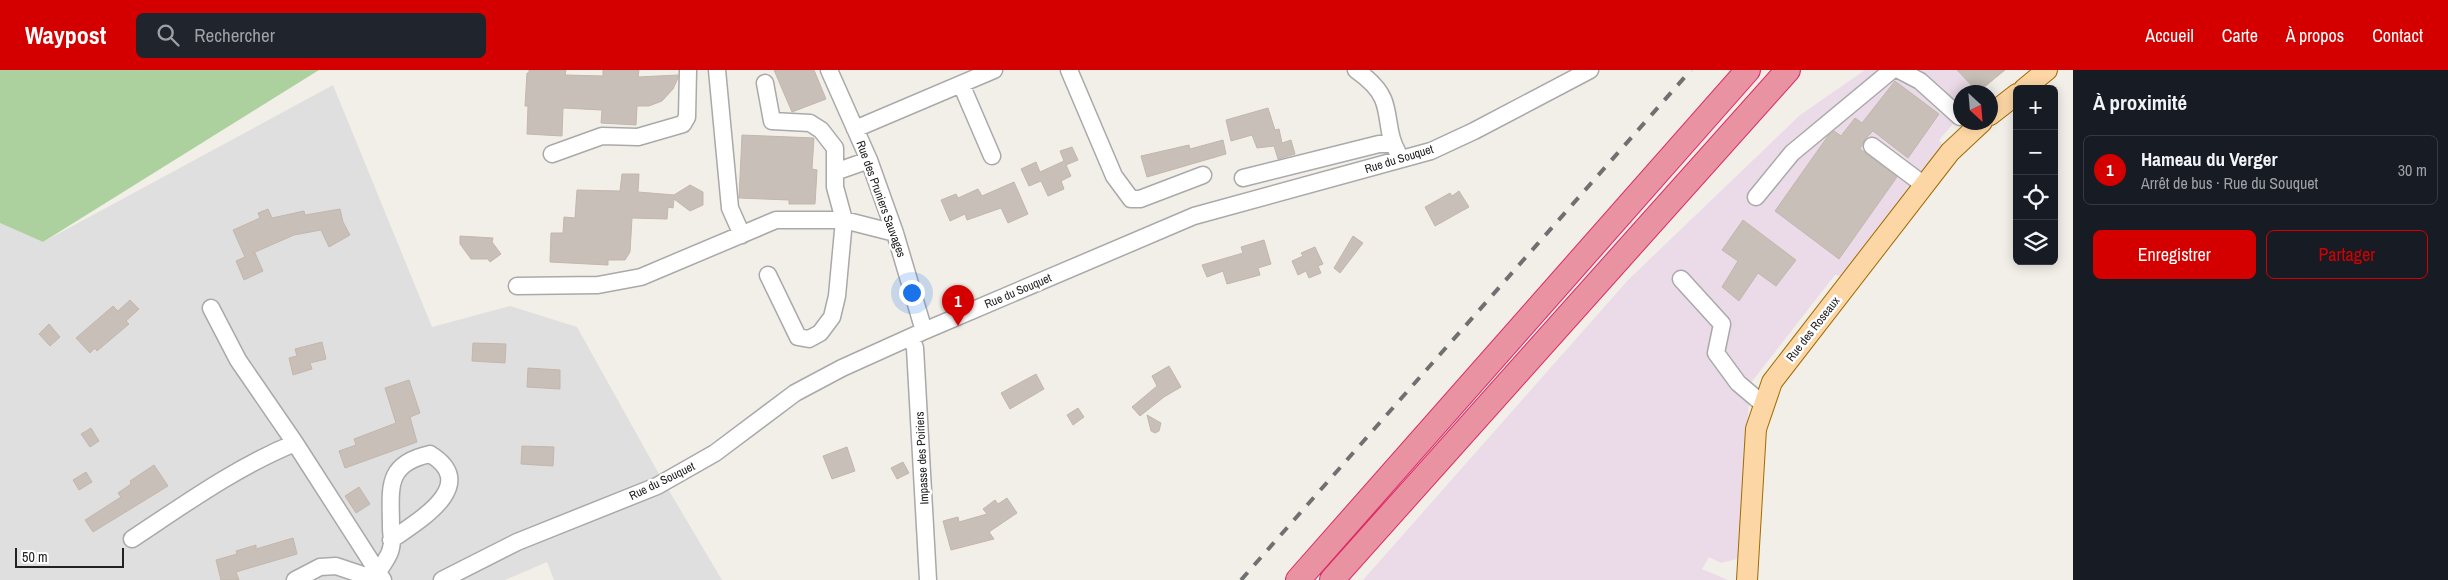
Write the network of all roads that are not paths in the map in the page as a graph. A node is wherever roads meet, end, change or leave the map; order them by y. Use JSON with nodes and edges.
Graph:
{"nodes":[{"id":1,"x":688,"y":70,"type":"edge"},
{"id":2,"x":717,"y":70,"type":"edge"},
{"id":3,"x":829,"y":70,"type":"edge"},
{"id":4,"x":994,"y":70,"type":"edge"},
{"id":5,"x":1069,"y":70,"type":"edge"},
{"id":6,"x":1356,"y":70,"type":"edge"},
{"id":7,"x":1590,"y":70,"type":"edge"},
{"id":8,"x":1748,"y":70,"type":"edge"},
{"id":9,"x":1782,"y":70,"type":"edge"},
{"id":10,"x":1788,"y":70,"type":"edge"},
{"id":11,"x":1892,"y":70,"type":"edge"},
{"id":12,"x":1899,"y":70,"type":"edge"},
{"id":13,"x":2047,"y":70,"type":"edge"},
{"id":14,"x":1565,"y":75,"type":"edge"},
{"id":15,"x":765,"y":84,"type":"dead end"},
{"id":16,"x":961,"y":84,"type":"junction"},
{"id":17,"x":2029,"y":85,"type":"edge"},
{"id":18,"x":2013,"y":97,"type":"edge"},
{"id":19,"x":1953,"y":104,"type":"edge"},
{"id":20,"x":1998,"y":107,"type":"edge"},
{"id":21,"x":855,"y":129,"type":"junction"},
{"id":22,"x":1968,"y":130,"type":"edge"},
{"id":23,"x":1392,"y":144,"type":"junction"},
{"id":24,"x":1872,"y":146,"type":"dead end"},
{"id":25,"x":552,"y":154,"type":"dead end"},
{"id":26,"x":992,"y":156,"type":"dead end"},
{"id":27,"x":870,"y":160,"type":"junction"},
{"id":28,"x":1402,"y":160,"type":"junction"},
{"id":29,"x":835,"y":172,"type":"junction"},
{"id":30,"x":1203,"y":175,"type":"dead end"},
{"id":31,"x":1243,"y":178,"type":"dead end"},
{"id":32,"x":1924,"y":185,"type":"junction"},
{"id":33,"x":1756,"y":197,"type":"dead end"},
{"id":34,"x":1666,"y":206,"type":"junction"},
{"id":35,"x":844,"y":220,"type":"junction"},
{"id":36,"x":895,"y":233,"type":"junction"},
{"id":37,"x":742,"y":235,"type":"junction"},
{"id":38,"x":768,"y":275,"type":"dead end"},
{"id":39,"x":1681,"y":279,"type":"dead end"},
{"id":40,"x":517,"y":286,"type":"dead end"},
{"id":41,"x":210,"y":308,"type":"dead end"},
{"id":42,"x":918,"y":334,"type":"junction"},
{"id":43,"x":1764,"y":405,"type":"junction"},
{"id":44,"x":295,"y":443,"type":"junction"},
{"id":45,"x":132,"y":539,"type":"dead end"},
{"id":46,"x":391,"y":540,"type":"junction"},
{"id":47,"x":380,"y":577,"type":"edge"},
{"id":48,"x":295,"y":580,"type":"edge"},
{"id":49,"x":442,"y":580,"type":"edge"},
{"id":50,"x":928,"y":580,"type":"edge"},
{"id":51,"x":1298,"y":580,"type":"edge"},
{"id":52,"x":1332,"y":580,"type":"edge"},
{"id":53,"x":1747,"y":580,"type":"edge"}],
"edges":[{"from":1,"to":25,"type":"street"},
{"from":2,"to":37,"type":"street"},
{"from":3,"to":21,"type":"street","name":"Rue des Pruniers Sauvages"},
{"from":4,"to":16,"type":"street"},
{"from":5,"to":30,"type":"street"},
{"from":6,"to":23,"type":"street"},
{"from":7,"to":14,"type":"street","name":"Rue du Souquet"},
{"from":8,"to":51,"type":"highway"},
{"from":9,"to":34,"type":"highway"},
{"from":10,"to":34,"type":"highway"},
{"from":11,"to":33,"type":"street"},
{"from":12,"to":19,"type":"street"},
{"from":13,"to":17,"type":"main road"},
{"from":14,"to":28,"type":"street","name":"Rue du Souquet"},
{"from":15,"to":29,"type":"street"},
{"from":16,"to":21,"type":"street"},
{"from":16,"to":26,"type":"street"},
{"from":18,"to":20,"type":"main road","name":"Rue des Roseaux"},
{"from":21,"to":27,"type":"street","name":"Rue des Pruniers Sauvages"},
{"from":22,"to":32,"type":"main road","name":"Rue des Roseaux"},
{"from":23,"to":28,"type":"street"},
{"from":23,"to":31,"type":"street"},
{"from":24,"to":32,"type":"street"},
{"from":27,"to":29,"type":"street"},
{"from":27,"to":36,"type":"street","name":"Rue des Pruniers Sauvages"},
{"from":28,"to":42,"type":"street","name":"Rue du Souquet"},
{"from":29,"to":35,"type":"street"},
{"from":32,"to":43,"type":"main road","name":"Rue des Roseaux"},
{"from":34,"to":52,"type":"highway"},
{"from":35,"to":36,"type":"street"},
{"from":35,"to":37,"type":"street"},
{"from":35,"to":38,"type":"street"},
{"from":36,"to":42,"type":"street","name":"Rue des Pruniers Sauvages"},
{"from":37,"to":40,"type":"street"},
{"from":39,"to":43,"type":"street"},
{"from":41,"to":44,"type":"street"},
{"from":42,"to":49,"type":"street","name":"Rue du Souquet"},
{"from":42,"to":50,"type":"street","name":"Impasse des Poiriers"},
{"from":43,"to":53,"type":"main road","name":"Rue des Roseaux"},
{"from":44,"to":45,"type":"street"},
{"from":44,"to":47,"type":"street"},
{"from":46,"to":46,"type":"street"},
{"from":46,"to":47,"type":"street"},
{"from":47,"to":48,"type":"street"}]}
